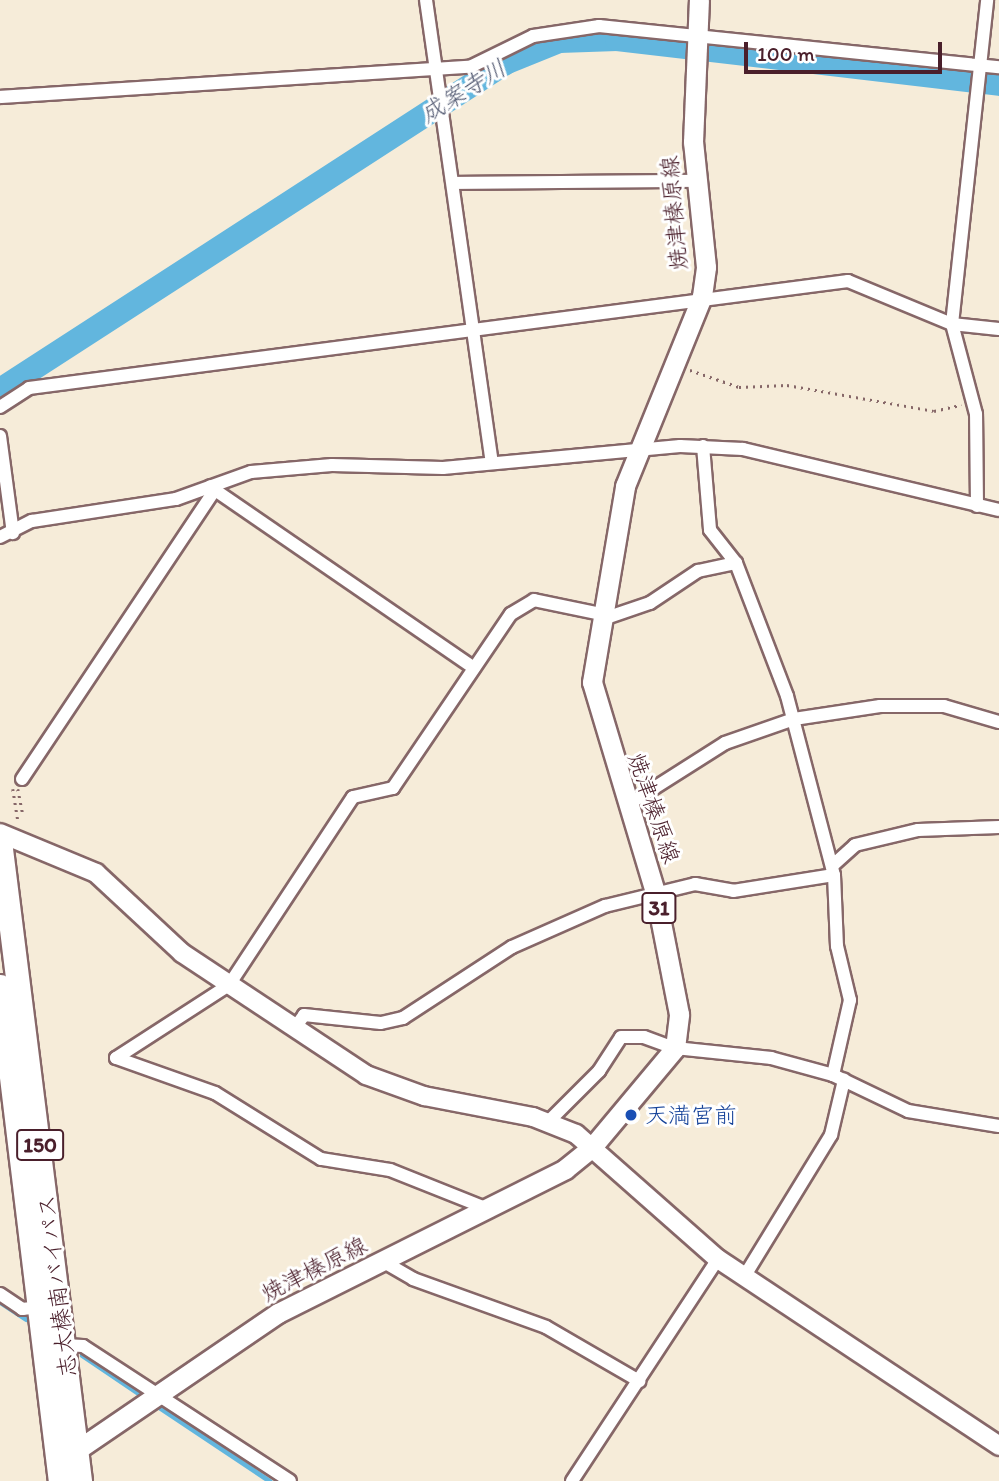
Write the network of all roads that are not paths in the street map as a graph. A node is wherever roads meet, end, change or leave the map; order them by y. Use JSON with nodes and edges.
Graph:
{"nodes":[{"id":1,"x":426,"y":0,"type":"edge"},
{"id":2,"x":699,"y":0,"type":"edge"},
{"id":3,"x":987,"y":0,"type":"edge"},
{"id":4,"x":700,"y":37,"type":"junction"},
{"id":5,"x":435,"y":67,"type":"junction"},
{"id":6,"x":999,"y":67,"type":"edge"},
{"id":7,"x":983,"y":68,"type":"junction"},
{"id":8,"x":0,"y":97,"type":"edge"},
{"id":9,"x":697,"y":181,"type":"junction"},
{"id":10,"x":454,"y":183,"type":"junction"},
{"id":11,"x":702,"y":296,"type":"junction"},
{"id":12,"x":952,"y":324,"type":"junction"},
{"id":13,"x":472,"y":329,"type":"junction"},
{"id":14,"x":999,"y":329,"type":"edge"},
{"id":15,"x":0,"y":407,"type":"edge"},
{"id":16,"x":0,"y":436,"type":"edge"},
{"id":17,"x":702,"y":446,"type":"junction"},
{"id":18,"x":640,"y":452,"type":"junction"},
{"id":19,"x":492,"y":461,"type":"junction"},
{"id":20,"x":212,"y":488,"type":"junction"},
{"id":21,"x":977,"y":506,"type":"junction"},
{"id":22,"x":999,"y":510,"type":"edge"},
{"id":23,"x":6,"y":535,"type":"edge"},
{"id":24,"x":736,"y":563,"type":"junction"},
{"id":25,"x":601,"y":617,"type":"junction"},
{"id":26,"x":474,"y":668,"type":"junction"},
{"id":27,"x":794,"y":719,"type":"junction"},
{"id":28,"x":999,"y":722,"type":"edge"},
{"id":29,"x":22,"y":779,"type":"dead end"},
{"id":30,"x":629,"y":804,"type":"junction"},
{"id":31,"x":999,"y":827,"type":"edge"},
{"id":32,"x":0,"y":833,"type":"edge"},
{"id":33,"x":0,"y":841,"type":"edge"},
{"id":34,"x":833,"y":870,"type":"junction"},
{"id":35,"x":655,"y":892,"type":"junction"},
{"id":36,"x":229,"y":985,"type":"junction"},
{"id":37,"x":0,"y":986,"type":"edge"},
{"id":38,"x":294,"y":1029,"type":"junction"},
{"id":39,"x":675,"y":1048,"type":"junction"},
{"id":40,"x":838,"y":1077,"type":"junction"},
{"id":41,"x":547,"y":1123,"type":"junction"},
{"id":42,"x":999,"y":1126,"type":"edge"},
{"id":43,"x":593,"y":1146,"type":"junction"},
{"id":44,"x":488,"y":1209,"type":"junction"},
{"id":45,"x":718,"y":1259,"type":"junction"},
{"id":46,"x":384,"y":1262,"type":"junction"},
{"id":47,"x":744,"y":1277,"type":"junction"},
{"id":48,"x":0,"y":1294,"type":"edge"},
{"id":49,"x":41,"y":1307,"type":"junction"},
{"id":50,"x":64,"y":1345,"type":"junction"},
{"id":51,"x":639,"y":1381,"type":"junction"},
{"id":52,"x":157,"y":1392,"type":"junction"},
{"id":53,"x":999,"y":1446,"type":"edge"},
{"id":54,"x":77,"y":1450,"type":"junction"},
{"id":55,"x":60,"y":1481,"type":"edge"},
{"id":56,"x":80,"y":1481,"type":"edge"},
{"id":57,"x":290,"y":1481,"type":"edge"},
{"id":58,"x":572,"y":1481,"type":"edge"}],
"edges":[{"from":1,"to":5,"type":"street"},
{"from":2,"to":4,"type":"main road","name":"焼津榛原線","number":"31"},
{"from":3,"to":7,"type":"street"},
{"from":4,"to":5,"type":"street"},
{"from":4,"to":7,"type":"street"},
{"from":4,"to":9,"type":"main road","name":"焼津榛原線","number":"31"},
{"from":5,"to":8,"type":"street"},
{"from":5,"to":10,"type":"street"},
{"from":6,"to":7,"type":"street"},
{"from":7,"to":12,"type":"street"},
{"from":9,"to":10,"type":"street"},
{"from":9,"to":11,"type":"main road","name":"焼津榛原線","number":"31"},
{"from":10,"to":13,"type":"street"},
{"from":11,"to":12,"type":"street"},
{"from":11,"to":13,"type":"street"},
{"from":11,"to":18,"type":"main road","name":"焼津榛原線","number":"31"},
{"from":12,"to":14,"type":"street"},
{"from":12,"to":21,"type":"street"},
{"from":13,"to":15,"type":"street"},
{"from":13,"to":19,"type":"street"},
{"from":16,"to":23,"type":"street"},
{"from":17,"to":18,"type":"street"},
{"from":17,"to":21,"type":"street"},
{"from":17,"to":24,"type":"street"},
{"from":18,"to":19,"type":"street"},
{"from":18,"to":25,"type":"main road","name":"焼津榛原線","number":"31"},
{"from":19,"to":20,"type":"street"},
{"from":20,"to":23,"type":"street"},
{"from":20,"to":26,"type":"street"},
{"from":20,"to":29,"type":"street"},
{"from":21,"to":22,"type":"street"},
{"from":24,"to":25,"type":"street"},
{"from":24,"to":27,"type":"street"},
{"from":25,"to":26,"type":"street"},
{"from":25,"to":30,"type":"main road","name":"焼津榛原線","number":"31"},
{"from":26,"to":36,"type":"street"},
{"from":27,"to":28,"type":"street"},
{"from":27,"to":30,"type":"street"},
{"from":27,"to":34,"type":"street"},
{"from":30,"to":35,"type":"main road","name":"焼津榛原線","number":"31"},
{"from":31,"to":34,"type":"street"},
{"from":32,"to":36,"type":"street"},
{"from":33,"to":50,"type":"highway","name":"志太榛南バイパス","number":"150"},
{"from":34,"to":35,"type":"street"},
{"from":34,"to":40,"type":"street"},
{"from":35,"to":38,"type":"street"},
{"from":35,"to":39,"type":"main road","name":"焼津榛原線","number":"31"},
{"from":36,"to":38,"type":"street"},
{"from":36,"to":44,"type":"street"},
{"from":37,"to":49,"type":"highway","name":"志太榛南バイパス","number":"150"},
{"from":38,"to":41,"type":"street"},
{"from":39,"to":40,"type":"street"},
{"from":39,"to":41,"type":"street"},
{"from":39,"to":43,"type":"main road","name":"焼津榛原線"},
{"from":40,"to":42,"type":"street"},
{"from":40,"to":47,"type":"street"},
{"from":41,"to":43,"type":"street"},
{"from":43,"to":44,"type":"main road","name":"焼津榛原線"},
{"from":43,"to":45,"type":"street"},
{"from":44,"to":46,"type":"main road","name":"焼津榛原線"},
{"from":45,"to":47,"type":"street"},
{"from":45,"to":51,"type":"street"},
{"from":46,"to":51,"type":"street"},
{"from":46,"to":52,"type":"main road","name":"焼津榛原線"},
{"from":47,"to":53,"type":"street"},
{"from":48,"to":49,"type":"street"},
{"from":49,"to":55,"type":"highway","name":"志太榛南バイパス","number":"150"},
{"from":50,"to":52,"type":"street"},
{"from":50,"to":54,"type":"highway","name":"志太榛南バイパス","number":"150"},
{"from":51,"to":58,"type":"street"},
{"from":52,"to":54,"type":"main road","name":"焼津榛原線"},
{"from":52,"to":57,"type":"street"},
{"from":54,"to":56,"type":"highway","name":"志太榛南バイパス","number":"150"}]}
